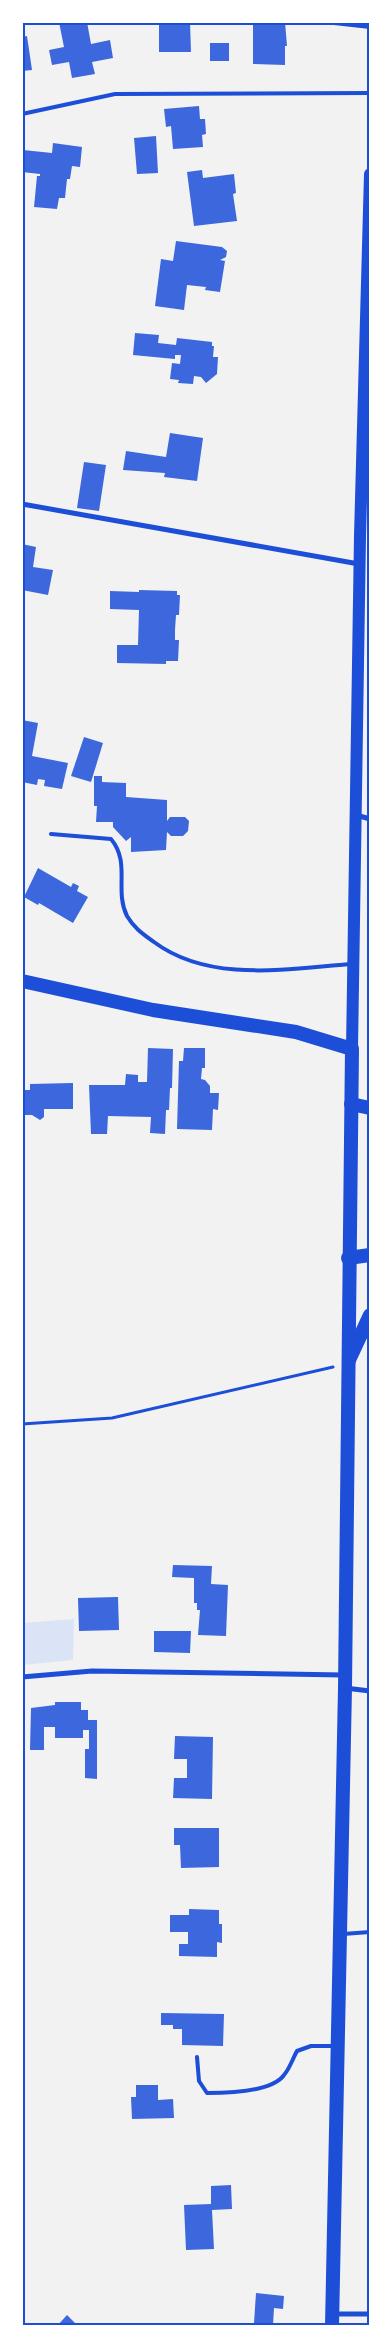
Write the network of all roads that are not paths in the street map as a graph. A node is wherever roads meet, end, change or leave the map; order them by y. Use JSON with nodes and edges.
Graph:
{"nodes":[{"id":1,"x":325,"y":22,"type":"edge"},
{"id":2,"x":370,"y":27,"type":"edge"},
{"id":3,"x":370,"y":94,"type":"edge"},
{"id":4,"x":22,"y":114,"type":"edge"},
{"id":5,"x":370,"y":174,"type":"edge"},
{"id":6,"x":368,"y":309,"type":"edge"},
{"id":7,"x":22,"y":504,"type":"edge"},
{"id":8,"x":365,"y":537,"type":"edge"},
{"id":9,"x":360,"y":564,"type":"junction"},
{"id":10,"x":356,"y":815,"type":"junction"},
{"id":11,"x":370,"y":819,"type":"edge"},
{"id":12,"x":51,"y":834,"type":"dead end"},
{"id":13,"x":352,"y":964,"type":"junction"},
{"id":14,"x":22,"y":981,"type":"edge"},
{"id":15,"x":352,"y":1048,"type":"junction"},
{"id":16,"x":351,"y":1104,"type":"junction"},
{"id":17,"x":370,"y":1108,"type":"edge"},
{"id":18,"x":370,"y":1254,"type":"edge"},
{"id":19,"x":348,"y":1258,"type":"junction"},
{"id":20,"x":370,"y":1315,"type":"edge"},
{"id":21,"x":347,"y":1364,"type":"junction"},
{"id":22,"x":22,"y":1677,"type":"edge"},
{"id":23,"x":345,"y":1681,"type":"junction"},
{"id":24,"x":370,"y":1691,"type":"edge"},
{"id":25,"x":370,"y":1932,"type":"edge"},
{"id":26,"x":340,"y":1934,"type":"junction"},
{"id":27,"x":339,"y":2046,"type":"junction"},
{"id":28,"x":197,"y":2057,"type":"dead end"},
{"id":29,"x":370,"y":2314,"type":"edge"},
{"id":30,"x":333,"y":2320,"type":"edge"}],
"edges":[{"from":1,"to":2,"type":"lane"},
{"from":3,"to":4,"type":"lane"},
{"from":5,"to":6,"type":"main road"},
{"from":6,"to":8,"type":"main road"},
{"from":7,"to":9,"type":"street"},
{"from":8,"to":9,"type":"main road"},
{"from":9,"to":10,"type":"main road"},
{"from":10,"to":11,"type":"street"},
{"from":10,"to":13,"type":"main road"},
{"from":12,"to":13,"type":"lane"},
{"from":13,"to":15,"type":"main road"},
{"from":14,"to":15,"type":"highway"},
{"from":15,"to":16,"type":"highway"},
{"from":16,"to":17,"type":"highway"},
{"from":16,"to":19,"type":"highway"},
{"from":18,"to":19,"type":"highway"},
{"from":19,"to":21,"type":"highway"},
{"from":20,"to":21,"type":"highway"},
{"from":21,"to":23,"type":"highway"},
{"from":22,"to":23,"type":"street"},
{"from":23,"to":24,"type":"street"},
{"from":23,"to":26,"type":"highway"},
{"from":25,"to":26,"type":"lane"},
{"from":26,"to":27,"type":"highway"},
{"from":27,"to":28,"type":"lane"},
{"from":27,"to":30,"type":"highway"},
{"from":29,"to":30,"type":"street"}]}
